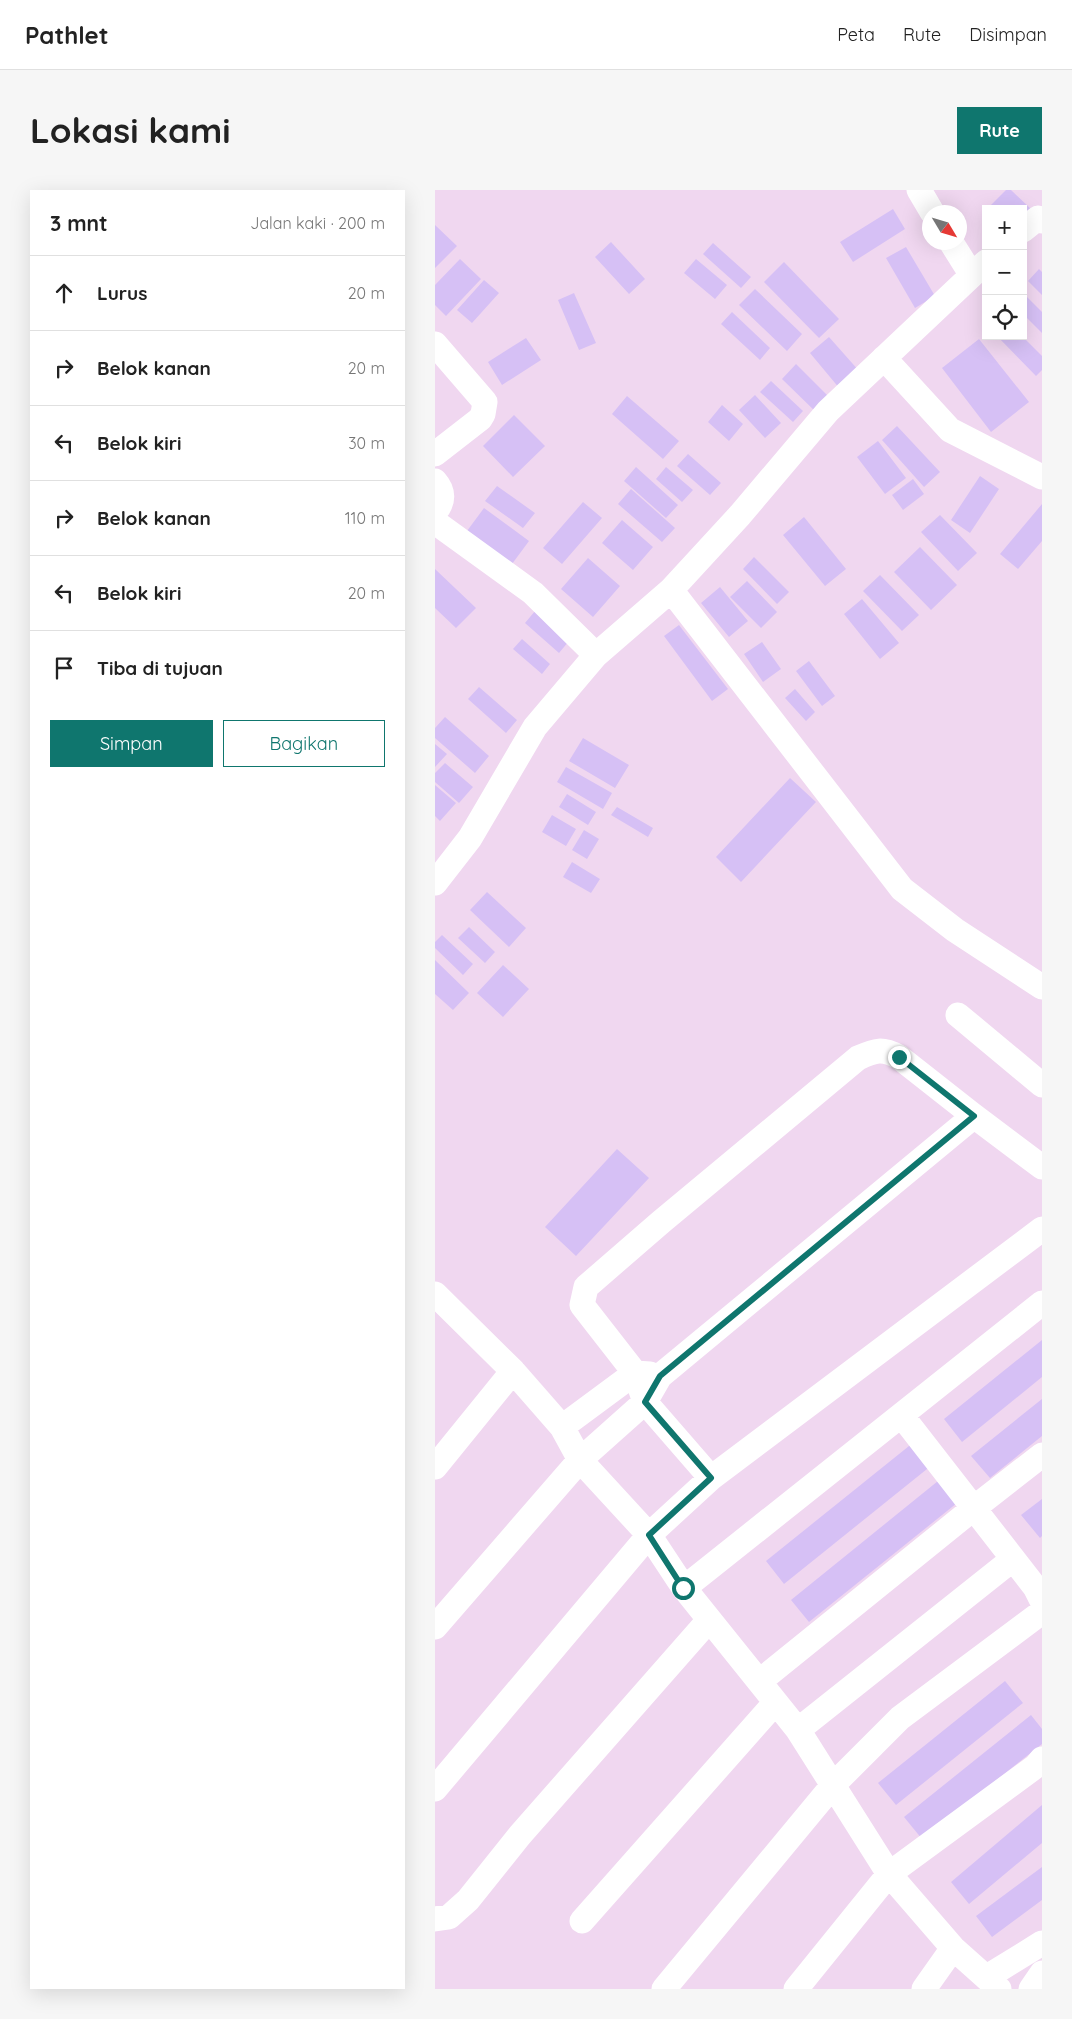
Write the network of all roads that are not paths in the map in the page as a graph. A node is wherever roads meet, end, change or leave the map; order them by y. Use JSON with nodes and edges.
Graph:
{"nodes":[{"id":1,"x":919,"y":190,"type":"edge"},
{"id":2,"x":928,"y":205,"type":"edge"},
{"id":3,"x":959,"y":250,"type":"edge"},
{"id":4,"x":978,"y":268,"type":"edge"},
{"id":5,"x":435,"y":344,"type":"edge"},
{"id":6,"x":884,"y":358,"type":"junction"},
{"id":7,"x":435,"y":454,"type":"edge"},
{"id":8,"x":1042,"y":477,"type":"edge"},
{"id":9,"x":435,"y":481,"type":"edge"},
{"id":10,"x":435,"y":512,"type":"edge"},
{"id":11,"x":435,"y":522,"type":"edge"},
{"id":12,"x":671,"y":590,"type":"junction"},
{"id":13,"x":596,"y":655,"type":"junction"},
{"id":14,"x":435,"y":883,"type":"edge"},
{"id":15,"x":1042,"y":987,"type":"edge"},
{"id":16,"x":958,"y":1015,"type":"dead end"},
{"id":17,"x":1042,"y":1085,"type":"edge"},
{"id":18,"x":974,"y":1116,"type":"junction"},
{"id":19,"x":1042,"y":1167,"type":"edge"},
{"id":20,"x":1042,"y":1229,"type":"edge"},
{"id":21,"x":1042,"y":1303,"type":"edge"},
{"id":22,"x":438,"y":1305,"type":"edge"},
{"id":23,"x":513,"y":1371,"type":"junction"},
{"id":24,"x":635,"y":1372,"type":"junction"},
{"id":25,"x":660,"y":1376,"type":"junction"},
{"id":26,"x":645,"y":1402,"type":"junction"},
{"id":27,"x":902,"y":1416,"type":"junction"},
{"id":28,"x":562,"y":1427,"type":"junction"},
{"id":29,"x":1042,"y":1455,"type":"edge"},
{"id":30,"x":580,"y":1460,"type":"junction"},
{"id":31,"x":435,"y":1467,"type":"edge"},
{"id":32,"x":711,"y":1478,"type":"junction"},
{"id":33,"x":974,"y":1508,"type":"junction"},
{"id":34,"x":649,"y":1535,"type":"junction"},
{"id":35,"x":1013,"y":1559,"type":"junction"},
{"id":36,"x":683,"y":1588,"type":"junction"},
{"id":37,"x":1042,"y":1601,"type":"edge"},
{"id":38,"x":1042,"y":1612,"type":"edge"},
{"id":39,"x":709,"y":1620,"type":"junction"},
{"id":40,"x":435,"y":1626,"type":"edge"},
{"id":41,"x":760,"y":1681,"type":"junction"},
{"id":42,"x":775,"y":1703,"type":"junction"},
{"id":43,"x":798,"y":1730,"type":"junction"},
{"id":44,"x":1042,"y":1760,"type":"edge"},
{"id":45,"x":833,"y":1784,"type":"junction"},
{"id":46,"x":435,"y":1788,"type":"edge"},
{"id":47,"x":889,"y":1874,"type":"junction"},
{"id":48,"x":435,"y":1919,"type":"edge"},
{"id":49,"x":582,"y":1921,"type":"dead end"},
{"id":50,"x":1042,"y":1943,"type":"edge"},
{"id":51,"x":953,"y":1948,"type":"junction"},
{"id":52,"x":1042,"y":1973,"type":"edge"},
{"id":53,"x":993,"y":1983,"type":"edge"},
{"id":54,"x":664,"y":1989,"type":"edge"},
{"id":55,"x":795,"y":1989,"type":"edge"},
{"id":56,"x":924,"y":1989,"type":"edge"},
{"id":57,"x":1031,"y":1989,"type":"edge"}],
"edges":[{"from":1,"to":2,"type":"street"},
{"from":3,"to":4,"type":"street"},
{"from":4,"to":6,"type":"street"},
{"from":5,"to":7,"type":"street"},
{"from":6,"to":8,"type":"street"},
{"from":6,"to":12,"type":"street"},
{"from":9,"to":10,"type":"street"},
{"from":11,"to":13,"type":"street"},
{"from":12,"to":13,"type":"street"},
{"from":12,"to":15,"type":"street"},
{"from":13,"to":14,"type":"street"},
{"from":16,"to":17,"type":"street"},
{"from":18,"to":19,"type":"street"},
{"from":18,"to":24,"type":"street"},
{"from":18,"to":25,"type":"street"},
{"from":20,"to":32,"type":"street"},
{"from":21,"to":27,"type":"street"},
{"from":22,"to":23,"type":"street"},
{"from":23,"to":28,"type":"street"},
{"from":23,"to":31,"type":"street"},
{"from":24,"to":25,"type":"street"},
{"from":24,"to":26,"type":"street"},
{"from":24,"to":28,"type":"street"},
{"from":25,"to":26,"type":"street"},
{"from":26,"to":30,"type":"street"},
{"from":26,"to":32,"type":"street"},
{"from":27,"to":33,"type":"street"},
{"from":27,"to":36,"type":"street"},
{"from":28,"to":30,"type":"street"},
{"from":29,"to":33,"type":"street"},
{"from":30,"to":34,"type":"street"},
{"from":30,"to":40,"type":"street"},
{"from":32,"to":34,"type":"street"},
{"from":33,"to":35,"type":"street"},
{"from":33,"to":41,"type":"street"},
{"from":34,"to":36,"type":"street"},
{"from":34,"to":46,"type":"street"},
{"from":35,"to":37,"type":"street"},
{"from":35,"to":43,"type":"street"},
{"from":36,"to":39,"type":"street"},
{"from":38,"to":45,"type":"street"},
{"from":39,"to":41,"type":"street"},
{"from":39,"to":48,"type":"street"},
{"from":41,"to":42,"type":"street"},
{"from":42,"to":43,"type":"street"},
{"from":42,"to":49,"type":"street"},
{"from":43,"to":45,"type":"street"},
{"from":44,"to":47,"type":"street"},
{"from":45,"to":47,"type":"street"},
{"from":45,"to":54,"type":"street"},
{"from":47,"to":51,"type":"street"},
{"from":47,"to":55,"type":"street"},
{"from":50,"to":53,"type":"street"},
{"from":51,"to":53,"type":"street"},
{"from":51,"to":56,"type":"street"},
{"from":52,"to":57,"type":"street"}]}
